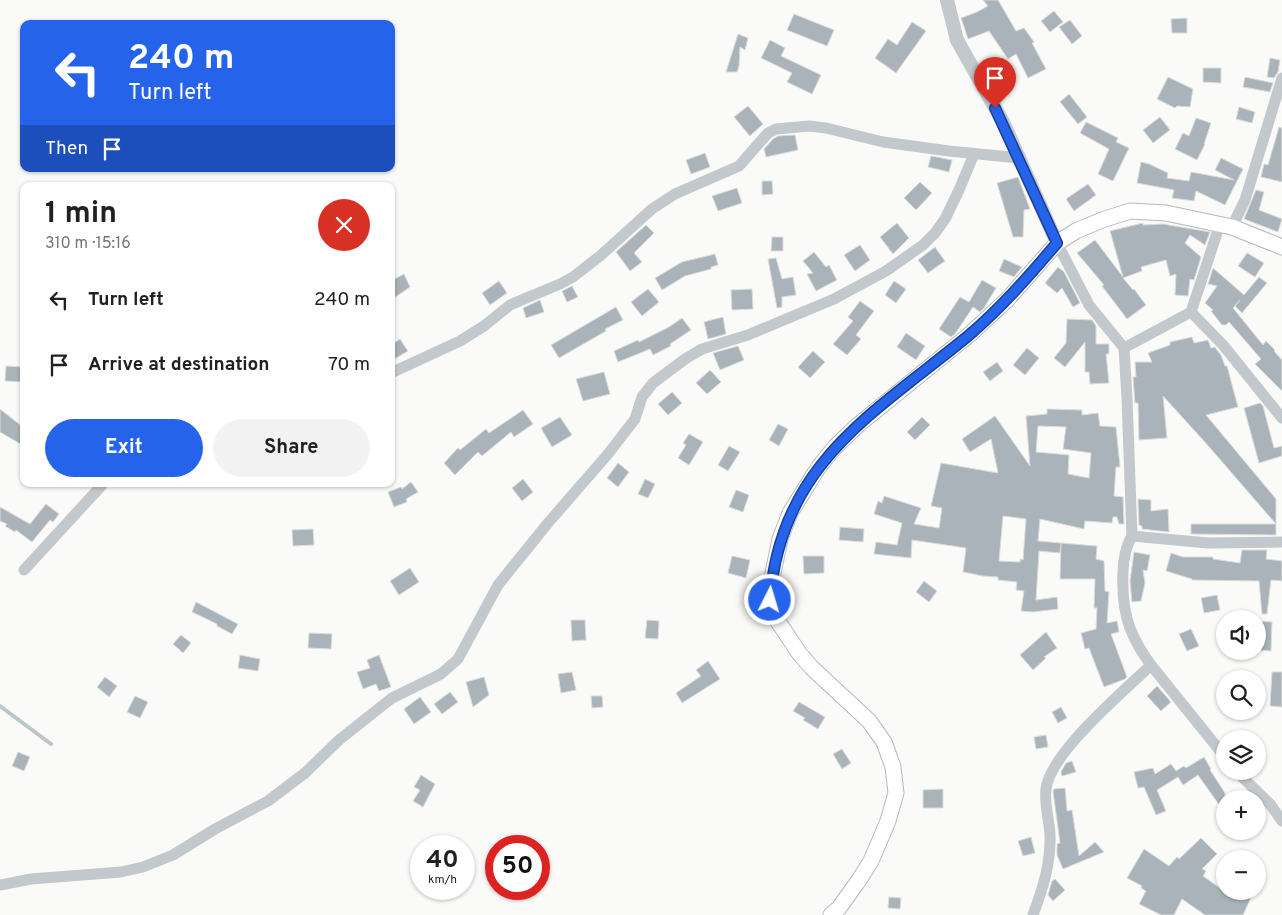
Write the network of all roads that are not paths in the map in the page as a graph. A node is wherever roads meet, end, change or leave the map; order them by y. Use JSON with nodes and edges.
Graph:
{"nodes":[{"id":1,"x":947,"y":0,"type":"edge"},
{"id":2,"x":1282,"y":78,"type":"edge"},
{"id":3,"x":974,"y":154,"type":"junction"},
{"id":4,"x":1019,"y":158,"type":"junction"},
{"id":5,"x":1226,"y":226,"type":"junction"},
{"id":6,"x":1057,"y":243,"type":"junction"},
{"id":7,"x":1282,"y":247,"type":"edge"},
{"id":8,"x":1191,"y":312,"type":"junction"},
{"id":9,"x":1124,"y":348,"type":"junction"},
{"id":10,"x":395,"y":371,"type":"edge"},
{"id":11,"x":1282,"y":418,"type":"edge"},
{"id":12,"x":100,"y":487,"type":"edge"},
{"id":13,"x":1132,"y":536,"type":"junction"},
{"id":14,"x":1282,"y":542,"type":"edge"},
{"id":15,"x":24,"y":570,"type":"dead end"},
{"id":16,"x":1151,"y":666,"type":"junction"},
{"id":17,"x":1216,"y":746,"type":"edge"},
{"id":18,"x":1245,"y":780,"type":"edge"},
{"id":19,"x":1282,"y":820,"type":"edge"},
{"id":20,"x":0,"y":885,"type":"edge"},
{"id":21,"x":831,"y":915,"type":"edge"},
{"id":22,"x":1033,"y":915,"type":"edge"}],
"edges":[{"from":1,"to":4,"type":"street"},
{"from":2,"to":5,"type":"street"},
{"from":3,"to":4,"type":"street"},
{"from":3,"to":10,"type":"street"},
{"from":3,"to":20,"type":"street"},
{"from":4,"to":6,"type":"street"},
{"from":5,"to":6,"type":"main road"},
{"from":5,"to":7,"type":"main road"},
{"from":5,"to":8,"type":"street"},
{"from":6,"to":9,"type":"street"},
{"from":6,"to":21,"type":"main road"},
{"from":8,"to":9,"type":"street"},
{"from":8,"to":11,"type":"street"},
{"from":9,"to":13,"type":"street"},
{"from":12,"to":15,"type":"street"},
{"from":13,"to":14,"type":"street"},
{"from":13,"to":16,"type":"street"},
{"from":16,"to":17,"type":"street"},
{"from":16,"to":22,"type":"street"},
{"from":18,"to":19,"type":"street"}]}
